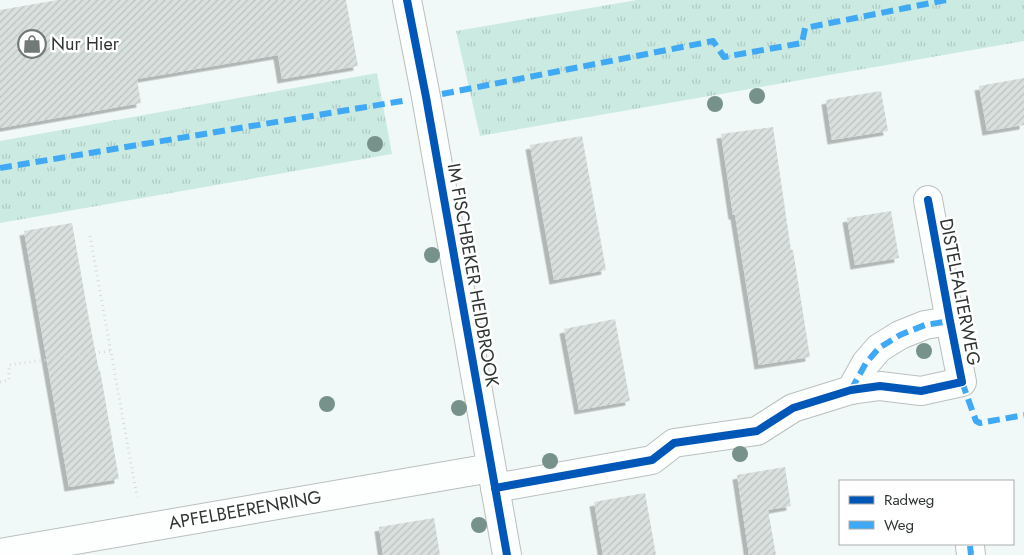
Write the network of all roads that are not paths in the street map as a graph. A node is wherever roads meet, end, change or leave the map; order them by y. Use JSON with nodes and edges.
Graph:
{"nodes":[{"id":1,"x":407,"y":0,"type":"edge"},
{"id":2,"x":928,"y":200,"type":"dead end"},
{"id":3,"x":950,"y":321,"type":"junction"},
{"id":4,"x":851,"y":390,"type":"junction"},
{"id":5,"x":493,"y":478,"type":"junction"},
{"id":6,"x":0,"y":553,"type":"edge"},
{"id":7,"x":507,"y":555,"type":"edge"}],
"edges":[{"from":1,"to":5,"type":"street","name":"IM FISCHBEKER HEIDBROOK"},
{"from":2,"to":3,"type":"street","name":"DISTELFALTERWEG"},
{"from":3,"to":4,"type":"street","name":"DISTELFALTERWEG"},
{"from":3,"to":4,"type":"street","name":"DISTELFALTERWEG"},
{"from":4,"to":5,"type":"street","name":"DISTELFALTERWEG"},
{"from":5,"to":6,"type":"street","name":"APFELBEERENRING"},
{"from":5,"to":7,"type":"street","name":"IM FISCHBEKER HEIDBROOK"}]}
